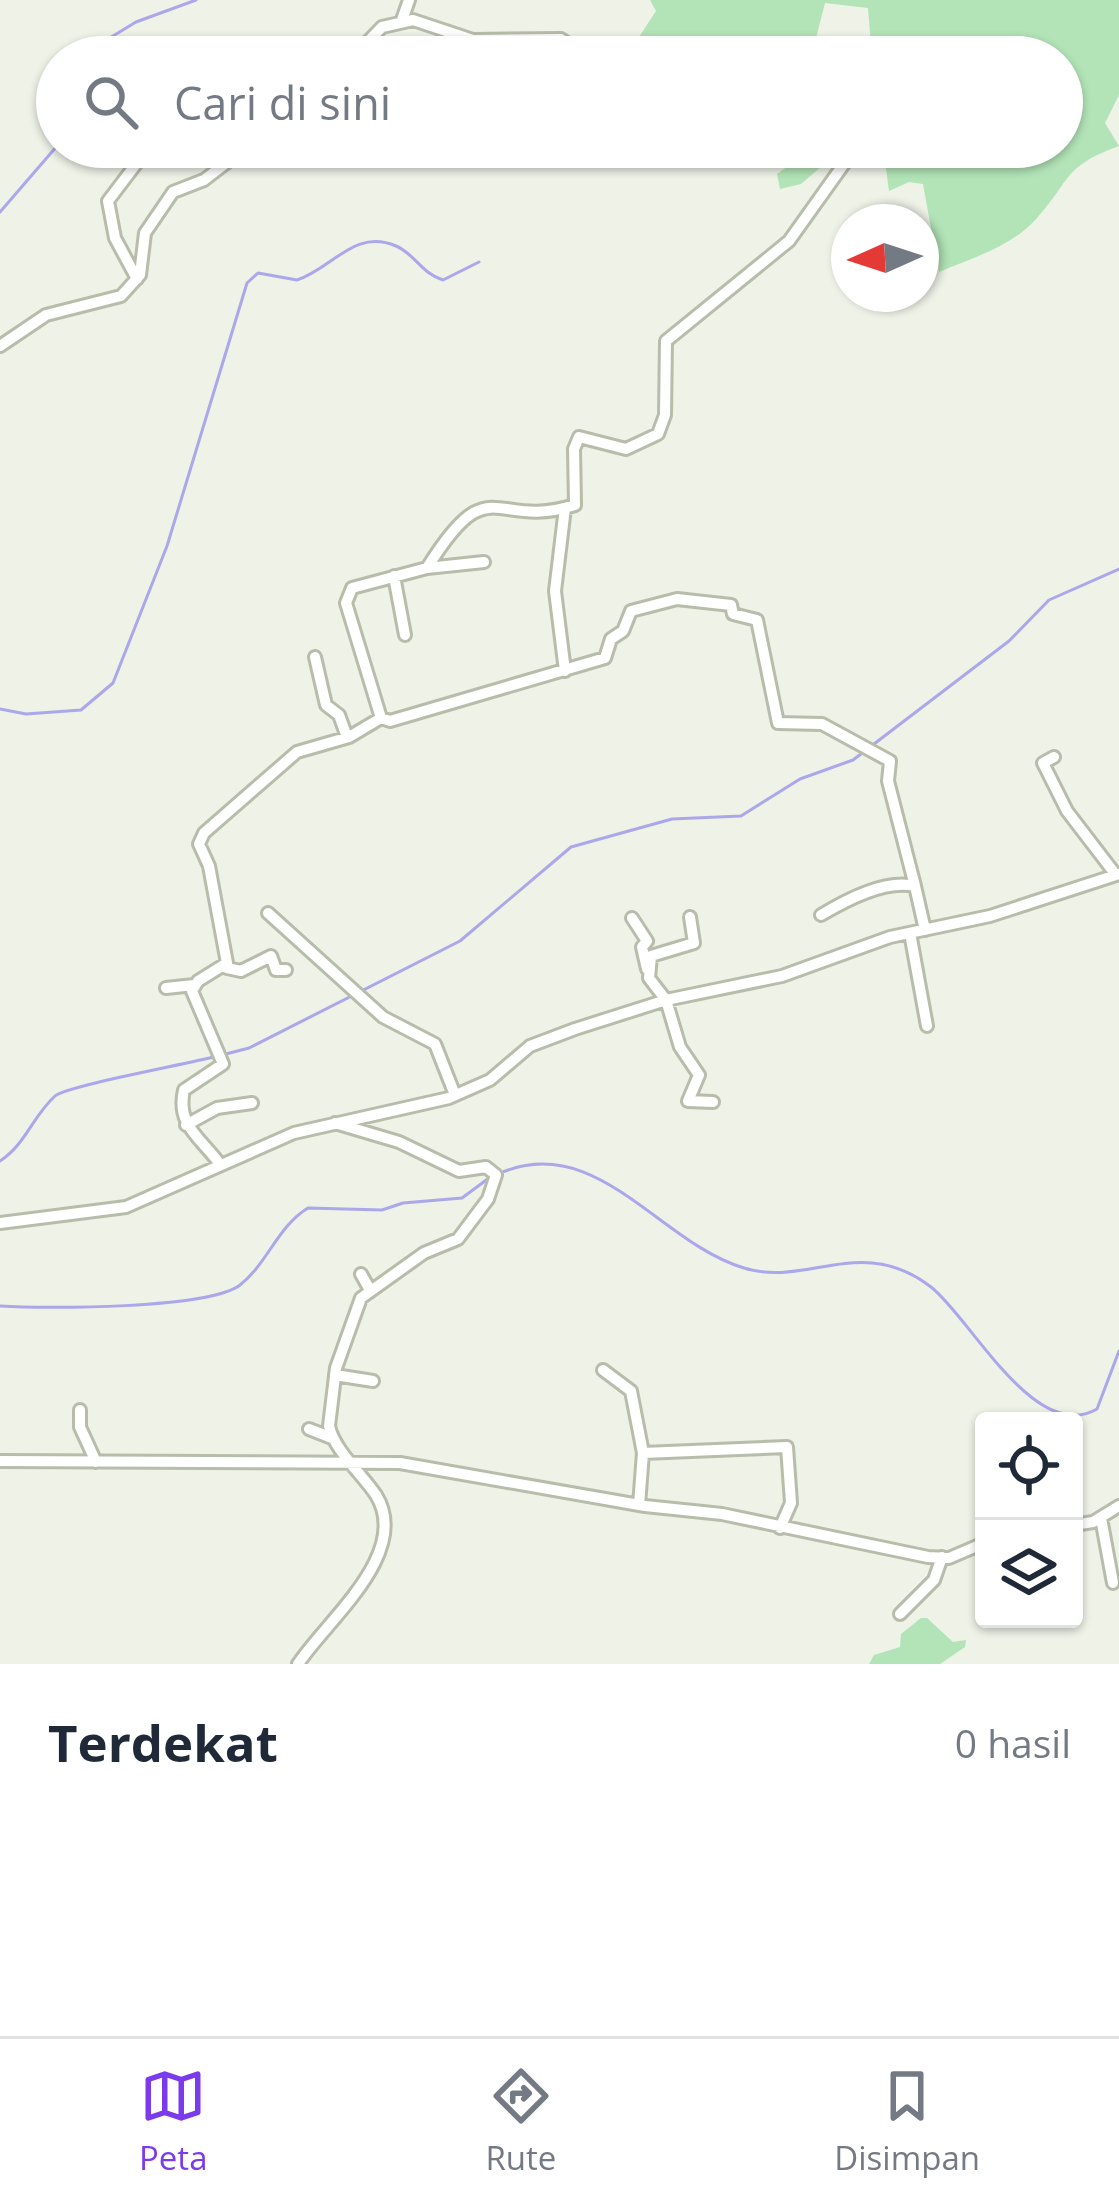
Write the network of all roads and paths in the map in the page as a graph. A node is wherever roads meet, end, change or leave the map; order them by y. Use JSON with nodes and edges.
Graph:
{"nodes":[{"id":1,"x":409,"y":0,"type":"edge"},
{"id":2,"x":402,"y":20,"type":"junction"},
{"id":3,"x":371,"y":36,"type":"edge"},
{"id":4,"x":463,"y":36,"type":"edge"},
{"id":5,"x":133,"y":168,"type":"edge"},
{"id":6,"x":220,"y":168,"type":"edge"},
{"id":7,"x":841,"y":168,"type":"edge"},
{"id":8,"x":137,"y":279,"type":"junction"},
{"id":9,"x":0,"y":346,"type":"edge"},
{"id":10,"x":565,"y":508,"type":"junction"},
{"id":11,"x":484,"y":562,"type":"dead end"},
{"id":12,"x":427,"y":568,"type":"junction"},
{"id":13,"x":394,"y":576,"type":"junction"},
{"id":14,"x":405,"y":635,"type":"dead end"},
{"id":15,"x":315,"y":657,"type":"dead end"},
{"id":16,"x":565,"y":671,"type":"junction"},
{"id":17,"x":381,"y":718,"type":"junction"},
{"id":18,"x":346,"y":737,"type":"junction"},
{"id":19,"x":1054,"y":757,"type":"dead end"},
{"id":20,"x":1118,"y":874,"type":"edge"},
{"id":21,"x":915,"y":886,"type":"junction"},
{"id":22,"x":268,"y":913,"type":"dead end"},
{"id":23,"x":821,"y":915,"type":"dead end"},
{"id":24,"x":690,"y":916,"type":"dead end"},
{"id":25,"x":632,"y":917,"type":"dead end"},
{"id":26,"x":925,"y":929,"type":"junction"},
{"id":27,"x":910,"y":933,"type":"junction"},
{"id":28,"x":227,"y":968,"type":"junction"},
{"id":29,"x":286,"y":970,"type":"dead end"},
{"id":30,"x":650,"y":978,"type":"junction"},
{"id":31,"x":194,"y":985,"type":"junction"},
{"id":32,"x":166,"y":988,"type":"dead end"},
{"id":33,"x":665,"y":1000,"type":"junction"},
{"id":34,"x":927,"y":1026,"type":"dead end"},
{"id":35,"x":455,"y":1095,"type":"junction"},
{"id":36,"x":712,"y":1102,"type":"dead end"},
{"id":37,"x":252,"y":1103,"type":"dead end"},
{"id":38,"x":332,"y":1122,"type":"junction"},
{"id":39,"x":186,"y":1125,"type":"junction"},
{"id":40,"x":219,"y":1163,"type":"junction"},
{"id":41,"x":0,"y":1223,"type":"edge"},
{"id":42,"x":361,"y":1274,"type":"dead end"},
{"id":43,"x":370,"y":1290,"type":"junction"},
{"id":44,"x":603,"y":1370,"type":"dead end"},
{"id":45,"x":335,"y":1375,"type":"junction"},
{"id":46,"x":373,"y":1381,"type":"dead end"},
{"id":47,"x":80,"y":1410,"type":"dead end"},
{"id":48,"x":309,"y":1429,"type":"dead end"},
{"id":49,"x":332,"y":1438,"type":"junction"},
{"id":50,"x":643,"y":1453,"type":"junction"},
{"id":51,"x":0,"y":1461,"type":"edge"},
{"id":52,"x":96,"y":1462,"type":"junction"},
{"id":53,"x":354,"y":1462,"type":"junction"},
{"id":54,"x":639,"y":1505,"type":"junction"},
{"id":55,"x":1119,"y":1506,"type":"edge"},
{"id":56,"x":1102,"y":1518,"type":"junction"},
{"id":57,"x":1083,"y":1523,"type":"edge"},
{"id":58,"x":780,"y":1528,"type":"junction"},
{"id":59,"x":975,"y":1546,"type":"edge"},
{"id":60,"x":942,"y":1557,"type":"junction"},
{"id":61,"x":1113,"y":1583,"type":"dead end"},
{"id":62,"x":900,"y":1614,"type":"dead end"},
{"id":63,"x":298,"y":1664,"type":"edge"}],
"edges":[{"from":1,"to":2,"type":"street"},
{"from":2,"to":3,"type":"street"},
{"from":2,"to":4,"type":"street"},
{"from":5,"to":8,"type":"street"},
{"from":6,"to":8,"type":"street"},
{"from":7,"to":10,"type":"street"},
{"from":8,"to":9,"type":"street"},
{"from":10,"to":12,"type":"street"},
{"from":10,"to":16,"type":"street"},
{"from":11,"to":12,"type":"street"},
{"from":12,"to":13,"type":"street"},
{"from":13,"to":14,"type":"street"},
{"from":13,"to":17,"type":"street"},
{"from":15,"to":18,"type":"street"},
{"from":16,"to":17,"type":"street"},
{"from":16,"to":21,"type":"street"},
{"from":17,"to":18,"type":"street"},
{"from":18,"to":28,"type":"street"},
{"from":19,"to":20,"type":"street"},
{"from":20,"to":26,"type":"street"},
{"from":21,"to":23,"type":"street"},
{"from":21,"to":26,"type":"street"},
{"from":22,"to":35,"type":"street"},
{"from":24,"to":30,"type":"street"},
{"from":25,"to":30,"type":"street"},
{"from":26,"to":27,"type":"street"},
{"from":27,"to":33,"type":"street"},
{"from":27,"to":34,"type":"street"},
{"from":28,"to":29,"type":"street"},
{"from":28,"to":31,"type":"street"},
{"from":30,"to":33,"type":"street"},
{"from":31,"to":32,"type":"street"},
{"from":31,"to":39,"type":"street"},
{"from":33,"to":35,"type":"street"},
{"from":33,"to":36,"type":"street"},
{"from":35,"to":38,"type":"street"},
{"from":37,"to":39,"type":"street"},
{"from":38,"to":40,"type":"street"},
{"from":38,"to":43,"type":"street"},
{"from":39,"to":40,"type":"street"},
{"from":40,"to":41,"type":"street"},
{"from":42,"to":43,"type":"street"},
{"from":43,"to":45,"type":"street"},
{"from":44,"to":50,"type":"street"},
{"from":45,"to":46,"type":"street"},
{"from":45,"to":49,"type":"street"},
{"from":47,"to":52,"type":"street"},
{"from":48,"to":49,"type":"street"},
{"from":49,"to":53,"type":"street"},
{"from":50,"to":54,"type":"street"},
{"from":50,"to":58,"type":"street"},
{"from":51,"to":52,"type":"street"},
{"from":52,"to":53,"type":"street"},
{"from":53,"to":54,"type":"street"},
{"from":53,"to":63,"type":"street"},
{"from":54,"to":58,"type":"street"},
{"from":55,"to":56,"type":"street"},
{"from":56,"to":57,"type":"street"},
{"from":56,"to":61,"type":"street"},
{"from":58,"to":60,"type":"street"},
{"from":59,"to":60,"type":"street"},
{"from":60,"to":62,"type":"street"}]}
